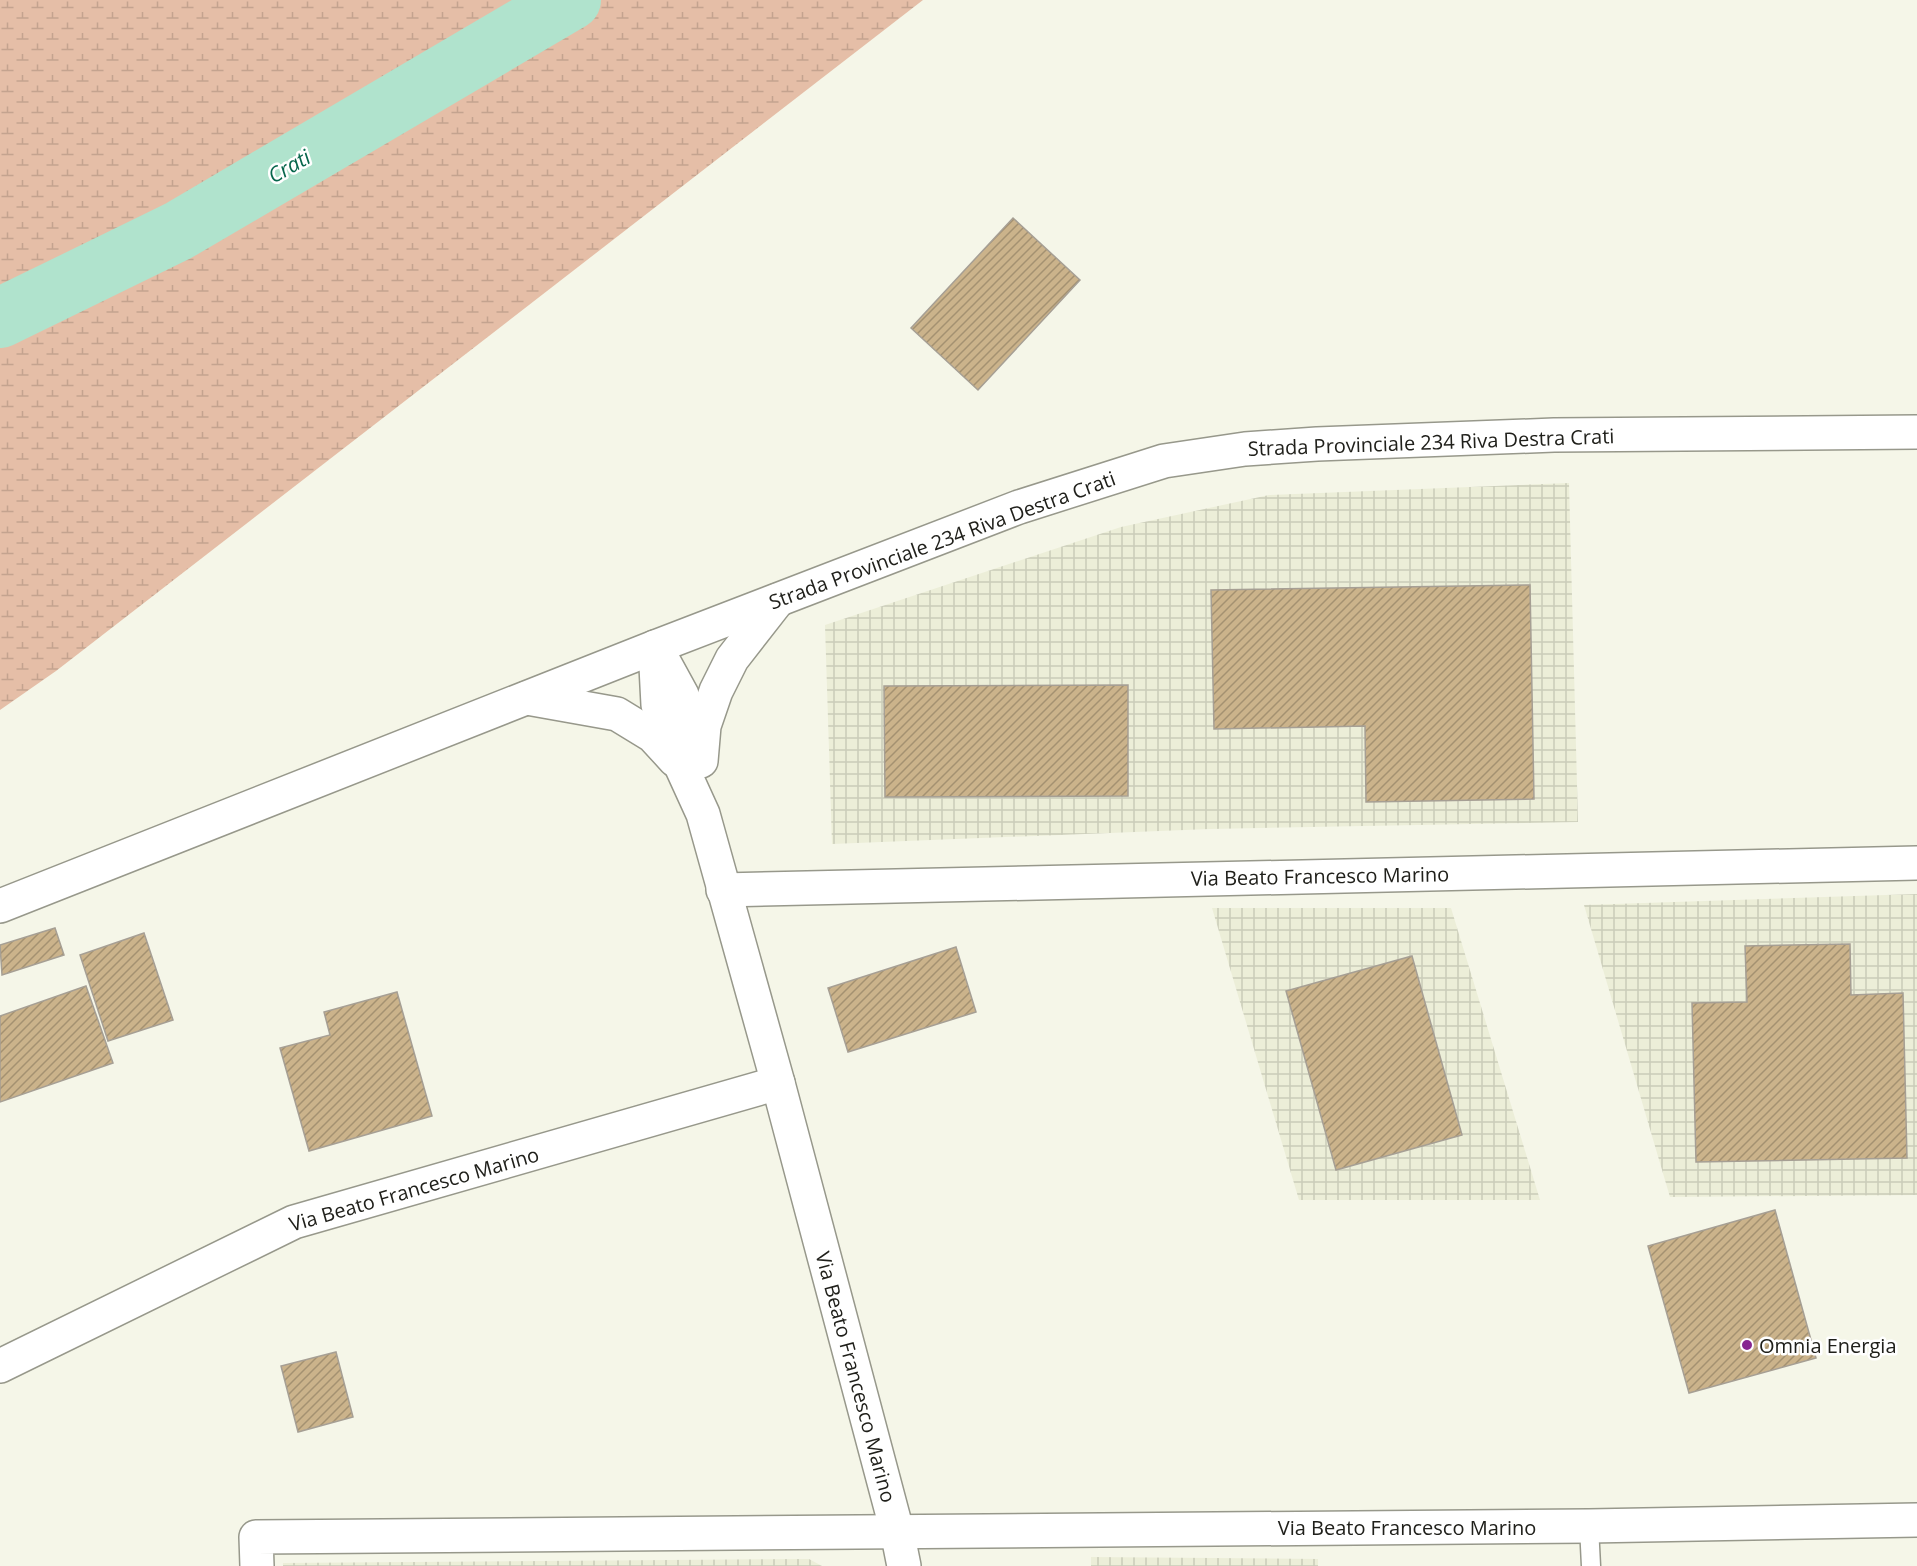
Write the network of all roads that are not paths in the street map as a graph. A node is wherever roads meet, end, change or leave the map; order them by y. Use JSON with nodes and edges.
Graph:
{"nodes":[{"id":1,"x":1917,"y":432,"type":"edge"},
{"id":2,"x":778,"y":600,"type":"junction"},
{"id":3,"x":655,"y":647,"type":"junction"},
{"id":4,"x":527,"y":698,"type":"junction"},
{"id":5,"x":692,"y":765,"type":"junction"},
{"id":6,"x":1917,"y":863,"type":"edge"},
{"id":7,"x":723,"y":890,"type":"junction"},
{"id":8,"x":0,"y":906,"type":"edge"},
{"id":9,"x":778,"y":1083,"type":"junction"},
{"id":10,"x":0,"y":1366,"type":"edge"},
{"id":11,"x":1917,"y":1520,"type":"edge"},
{"id":12,"x":1589,"y":1526,"type":"junction"},
{"id":13,"x":897,"y":1531,"type":"junction"},
{"id":14,"x":257,"y":1566,"type":"edge"},
{"id":15,"x":904,"y":1566,"type":"edge"},
{"id":16,"x":1591,"y":1566,"type":"edge"}],
"edges":[{"from":1,"to":2,"type":"street","name":"Strada Provinciale 234 Riva Destra Crati"},
{"from":2,"to":3,"type":"street","name":"Strada Provinciale 234 Riva Destra Crati"},
{"from":2,"to":5,"type":"street","name":"Via Beato Francesco Marino"},
{"from":3,"to":4,"type":"street"},
{"from":3,"to":5,"type":"street","name":"Via Beato Francesco Marino"},
{"from":4,"to":5,"type":"street","name":"Via Beato Francesco Marino"},
{"from":4,"to":8,"type":"street"},
{"from":5,"to":7,"type":"street","name":"Via Beato Francesco Marino"},
{"from":6,"to":7,"type":"street","name":"Via Beato Francesco Marino"},
{"from":7,"to":9,"type":"street","name":"Via Beato Francesco Marino"},
{"from":9,"to":10,"type":"street","name":"Via Beato Francesco Marino"},
{"from":9,"to":13,"type":"street","name":"Via Beato Francesco Marino"},
{"from":11,"to":12,"type":"street","name":"Via Beato Francesco Marino"},
{"from":12,"to":13,"type":"street","name":"Via Beato Francesco Marino"},
{"from":12,"to":16,"type":"lane"},
{"from":13,"to":14,"type":"street","name":"Via Beato Francesco Marino"},
{"from":13,"to":15,"type":"street","name":"Via Beato Francesco Marino"}]}
